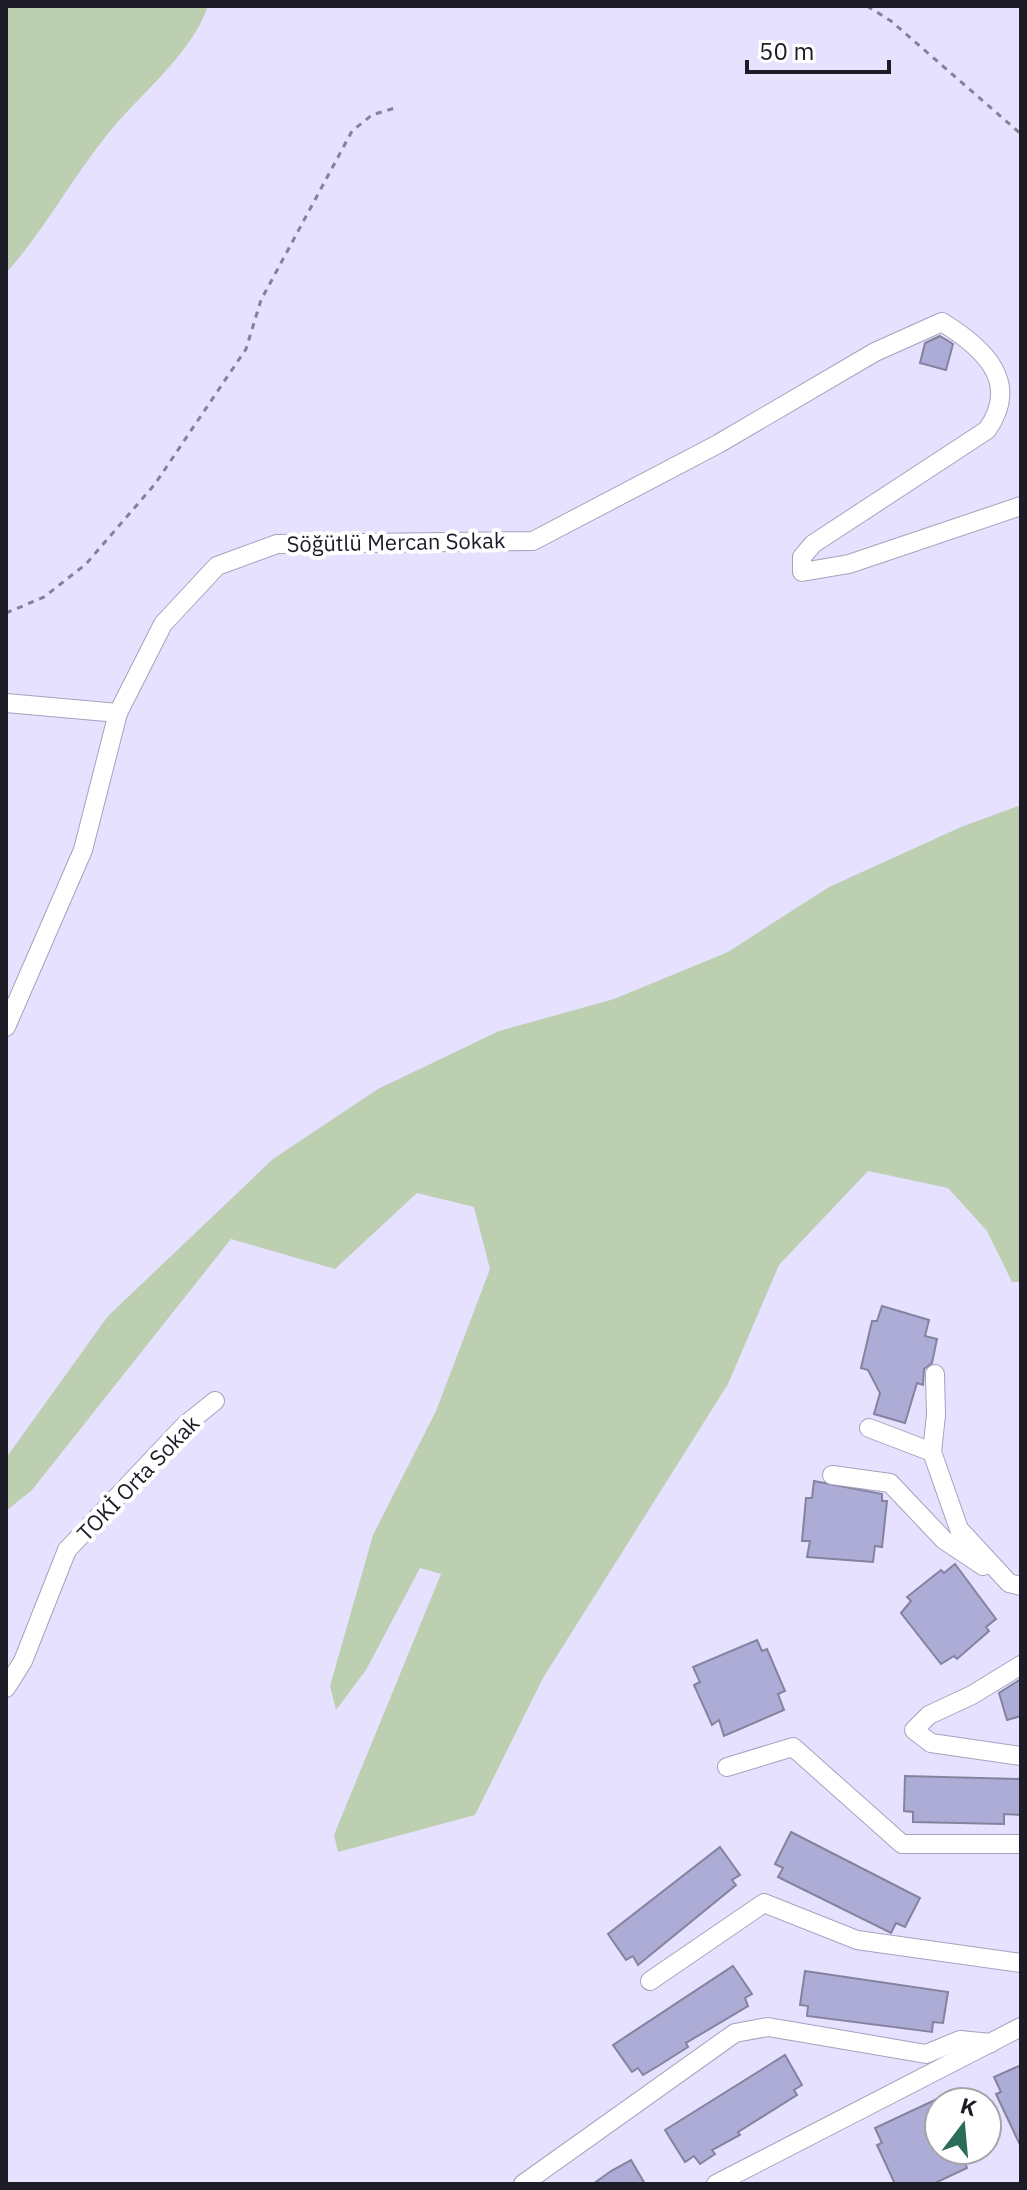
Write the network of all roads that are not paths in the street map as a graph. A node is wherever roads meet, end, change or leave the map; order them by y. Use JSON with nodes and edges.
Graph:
{"nodes":[{"id":1,"x":1021,"y":506,"type":"edge"},
{"id":2,"x":6,"y":703,"type":"edge"},
{"id":3,"x":118,"y":713,"type":"junction"},
{"id":4,"x":6,"y":1027,"type":"edge"},
{"id":5,"x":935,"y":1374,"type":"dead end"},
{"id":6,"x":215,"y":1401,"type":"dead end"},
{"id":7,"x":869,"y":1428,"type":"dead end"},
{"id":8,"x":932,"y":1452,"type":"junction"},
{"id":9,"x":832,"y":1475,"type":"dead end"},
{"id":10,"x":1015,"y":1584,"type":"edge"},
{"id":11,"x":1021,"y":1665,"type":"edge"},
{"id":12,"x":6,"y":1688,"type":"edge"},
{"id":13,"x":1021,"y":1756,"type":"edge"},
{"id":14,"x":727,"y":1767,"type":"dead end"},
{"id":15,"x":1021,"y":1844,"type":"edge"},
{"id":16,"x":1021,"y":1963,"type":"edge"},
{"id":17,"x":650,"y":1981,"type":"dead end"},
{"id":18,"x":1021,"y":2027,"type":"edge"},
{"id":19,"x":991,"y":2043,"type":"junction"},
{"id":20,"x":523,"y":2184,"type":"edge"},
{"id":21,"x":716,"y":2184,"type":"edge"}],
"edges":[{"from":1,"to":3,"type":"street","name":"Söğütlü Mercan Sokak"},
{"from":2,"to":3,"type":"street"},
{"from":3,"to":4,"type":"street","name":"Söğütlü Mercan Sokak"},
{"from":5,"to":8,"type":"street"},
{"from":6,"to":12,"type":"street","name":"TOKİ Orta Sokak"},
{"from":7,"to":8,"type":"street"},
{"from":8,"to":10,"type":"street"},
{"from":9,"to":10,"type":"street"},
{"from":11,"to":13,"type":"street"},
{"from":14,"to":15,"type":"street"},
{"from":16,"to":17,"type":"street"},
{"from":18,"to":19,"type":"street"},
{"from":19,"to":20,"type":"street"},
{"from":19,"to":21,"type":"street"}]}
